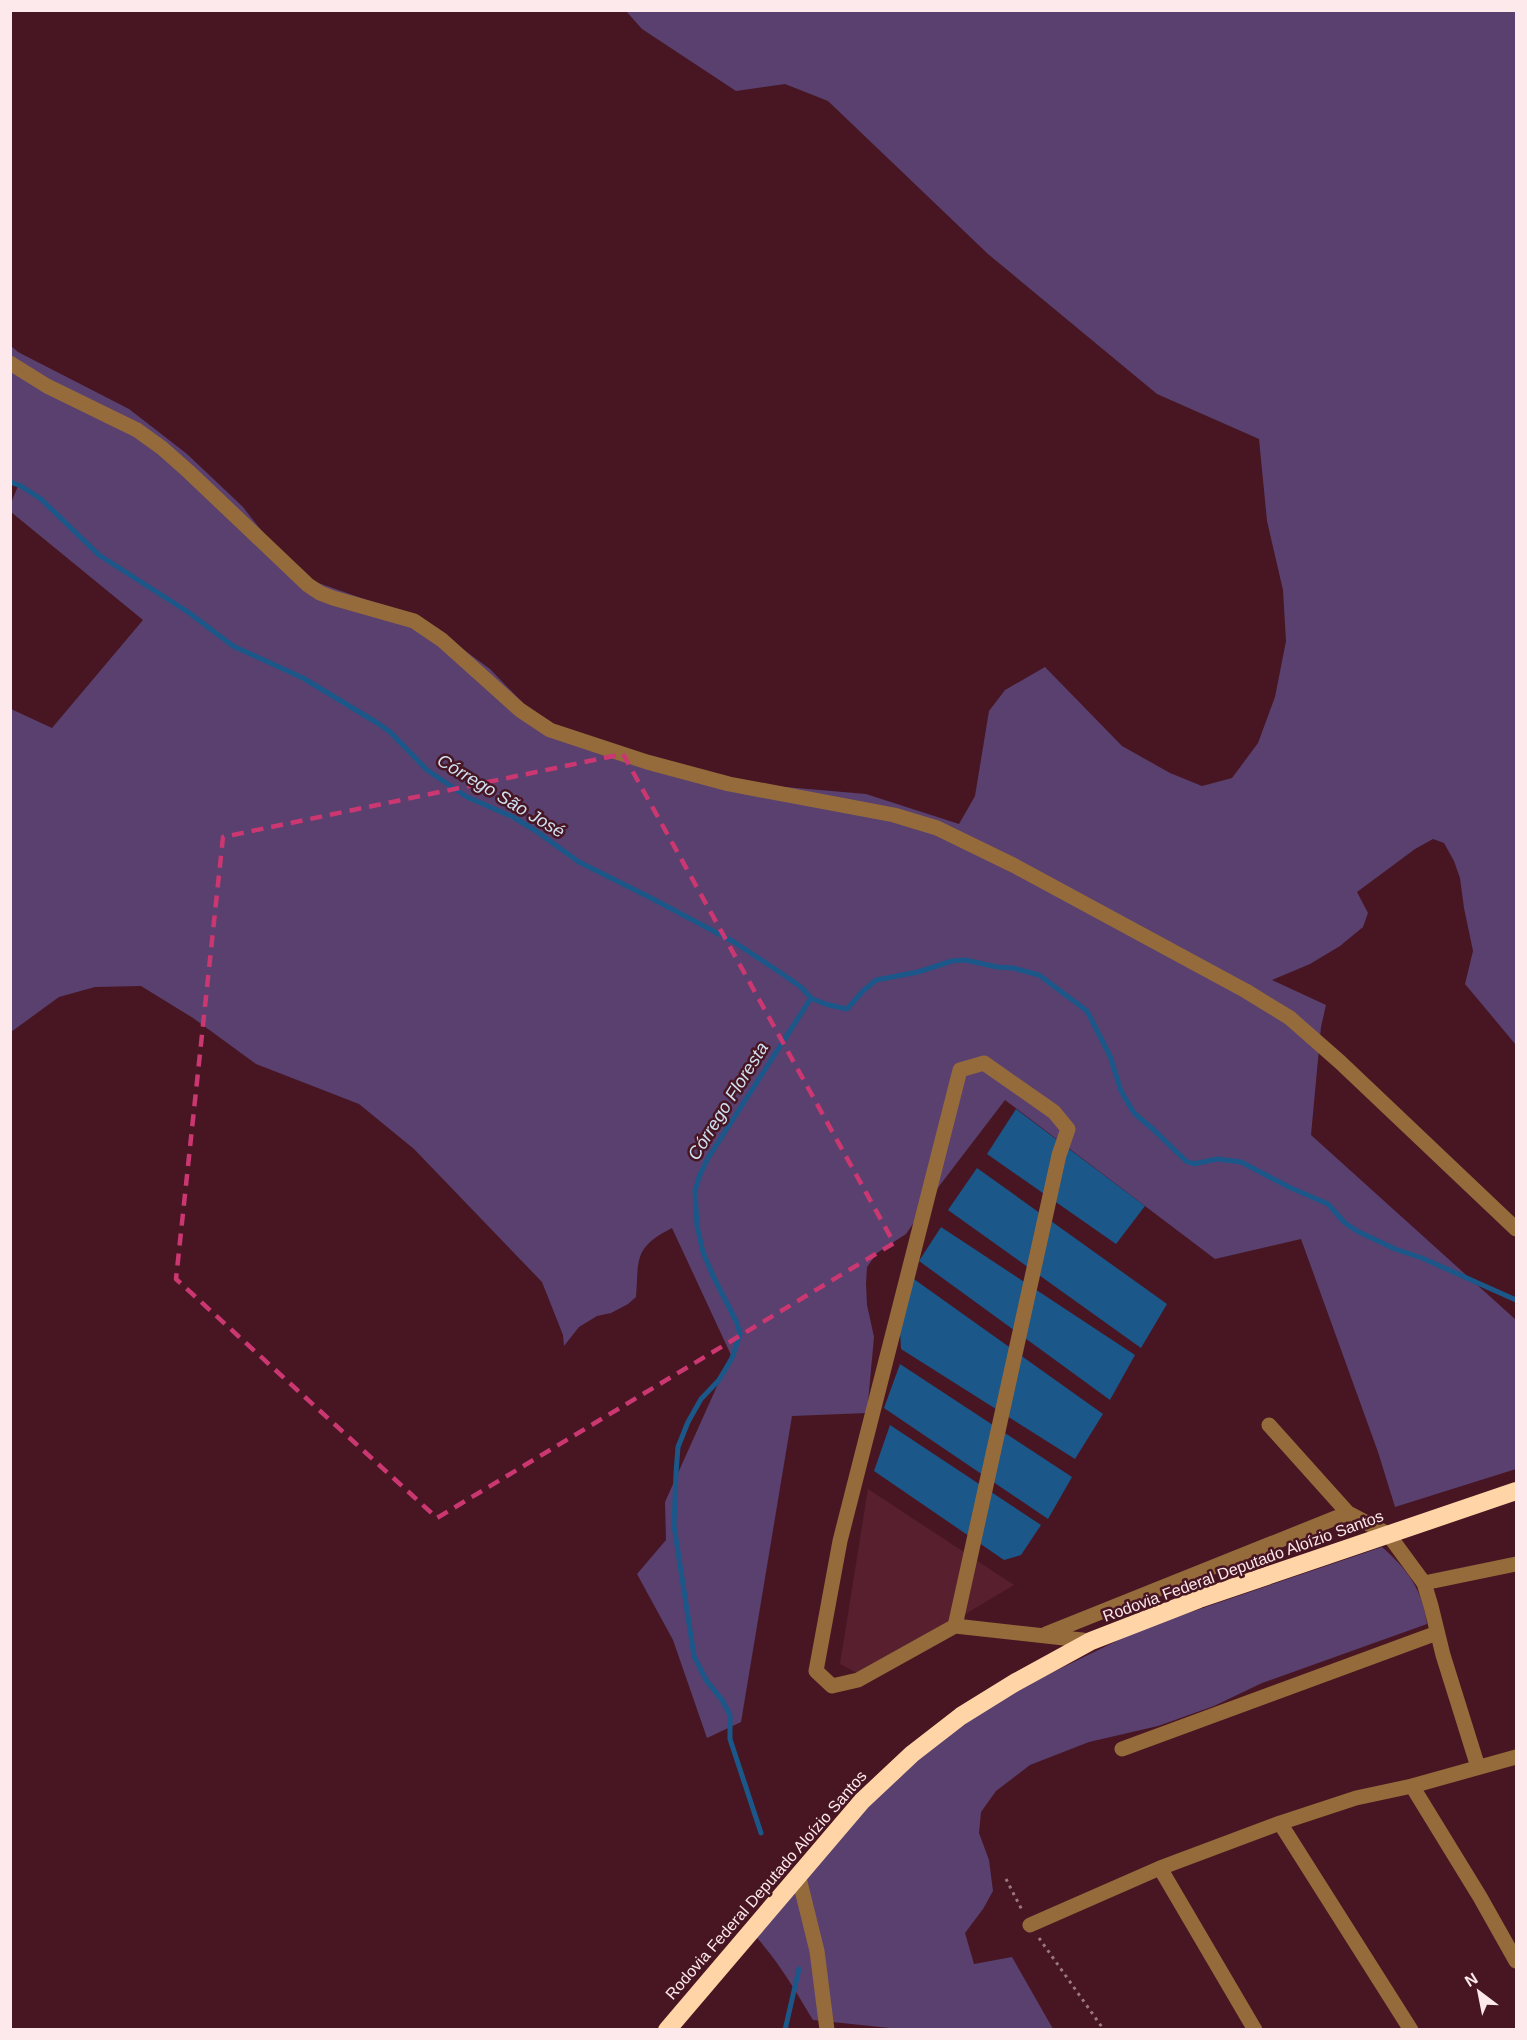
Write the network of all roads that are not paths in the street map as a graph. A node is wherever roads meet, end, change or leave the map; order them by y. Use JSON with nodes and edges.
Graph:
{"nodes":[{"id":1,"x":10,"y":363,"type":"edge"},
{"id":2,"x":1516,"y":1229,"type":"edge"},
{"id":3,"x":1269,"y":1425,"type":"dead end"},
{"id":4,"x":1516,"y":1491,"type":"edge"},
{"id":5,"x":1348,"y":1513,"type":"junction"},
{"id":6,"x":1388,"y":1534,"type":"junction"},
{"id":7,"x":1516,"y":1564,"type":"edge"},
{"id":8,"x":1424,"y":1583,"type":"junction"},
{"id":9,"x":955,"y":1626,"type":"junction"},
{"id":10,"x":1437,"y":1633,"type":"junction"},
{"id":11,"x":1043,"y":1635,"type":"junction"},
{"id":12,"x":1091,"y":1641,"type":"junction"},
{"id":13,"x":1122,"y":1749,"type":"dead end"},
{"id":14,"x":1516,"y":1757,"type":"edge"},
{"id":15,"x":1478,"y":1767,"type":"junction"},
{"id":16,"x":1412,"y":1786,"type":"junction"},
{"id":17,"x":1280,"y":1823,"type":"junction"},
{"id":18,"x":1160,"y":1868,"type":"junction"},
{"id":19,"x":798,"y":1874,"type":"junction"},
{"id":20,"x":1030,"y":1925,"type":"road end"},
{"id":21,"x":1516,"y":1961,"type":"edge"},
{"id":22,"x":667,"y":2030,"type":"edge"},
{"id":23,"x":827,"y":2030,"type":"edge"},
{"id":24,"x":1255,"y":2030,"type":"edge"},
{"id":25,"x":1411,"y":2030,"type":"edge"}],
"edges":[{"from":1,"to":2,"type":"street"},
{"from":3,"to":5,"type":"street"},
{"from":4,"to":6,"type":"highway","name":"Rodovia Federal Deputado Aloízio Santos"},
{"from":5,"to":6,"type":"street"},
{"from":5,"to":11,"type":"street"},
{"from":6,"to":8,"type":"street"},
{"from":6,"to":12,"type":"highway","name":"Rodovia Federal Deputado Aloízio Santos"},
{"from":7,"to":8,"type":"street"},
{"from":8,"to":10,"type":"street"},
{"from":9,"to":9,"type":"street"},
{"from":9,"to":11,"type":"street"},
{"from":10,"to":13,"type":"street"},
{"from":10,"to":15,"type":"street"},
{"from":11,"to":12,"type":"street"},
{"from":12,"to":19,"type":"highway","name":"Rodovia Federal Deputado Aloízio Santos"},
{"from":14,"to":15,"type":"street"},
{"from":15,"to":16,"type":"street"},
{"from":16,"to":17,"type":"street"},
{"from":16,"to":21,"type":"street"},
{"from":17,"to":18,"type":"street"},
{"from":17,"to":25,"type":"street"},
{"from":18,"to":20,"type":"street"},
{"from":18,"to":24,"type":"street"},
{"from":19,"to":22,"type":"highway","name":"Rodovia Federal Deputado Aloízio Santos"},
{"from":19,"to":23,"type":"street"}]}
